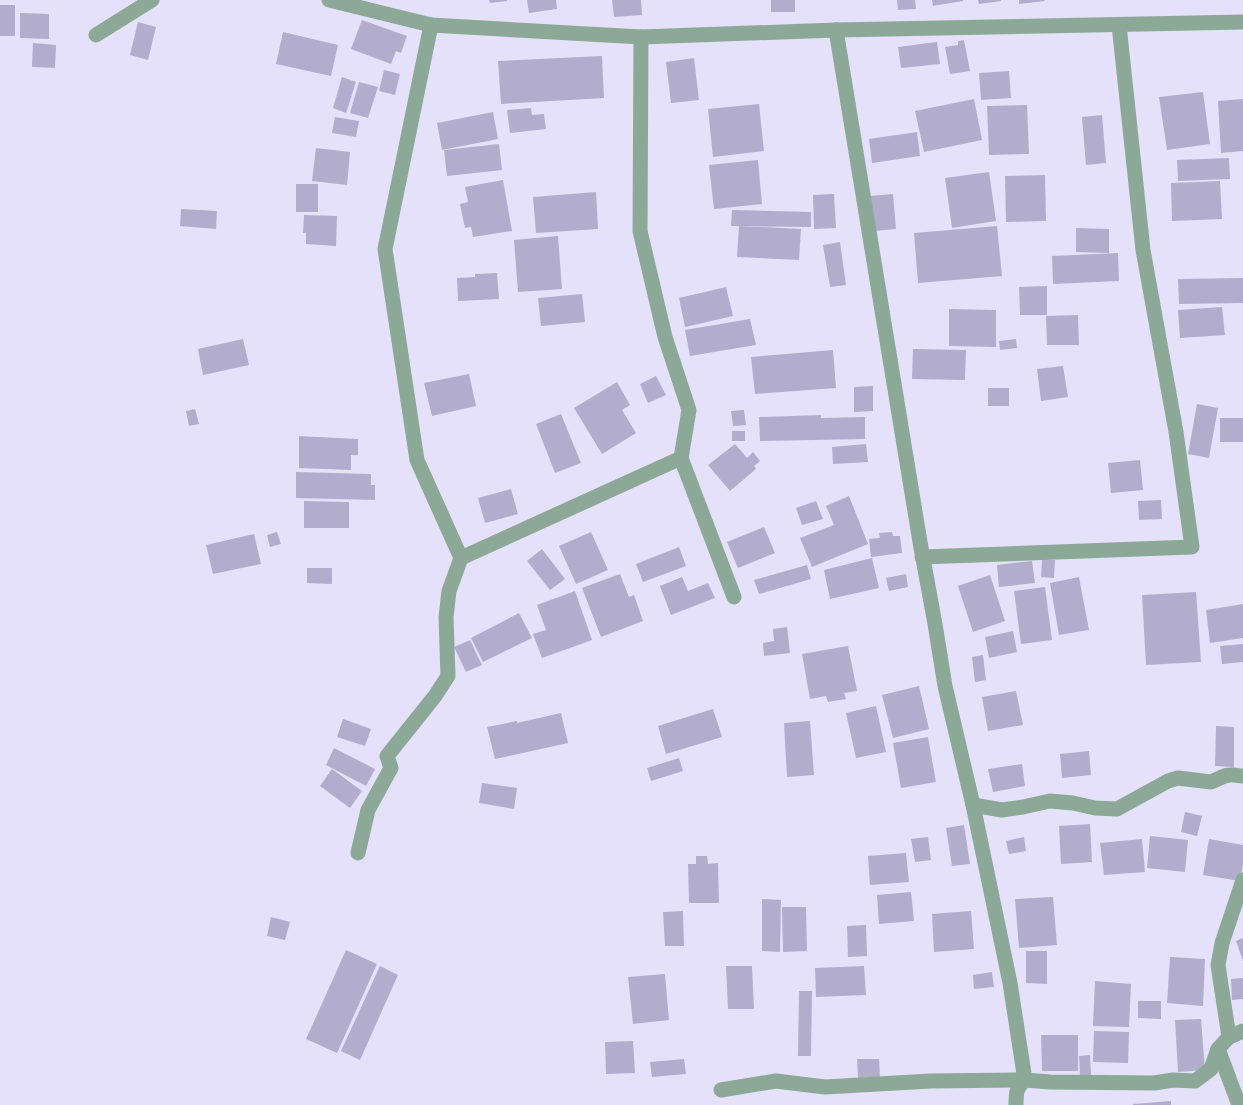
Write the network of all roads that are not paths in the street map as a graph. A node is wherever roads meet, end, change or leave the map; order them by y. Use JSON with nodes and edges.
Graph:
{"nodes":[{"id":1,"x":152,"y":0,"type":"edge"},
{"id":2,"x":329,"y":0,"type":"edge"},
{"id":3,"x":1243,"y":22,"type":"edge"},
{"id":4,"x":431,"y":25,"type":"junction"},
{"id":5,"x":1119,"y":25,"type":"junction"},
{"id":6,"x":836,"y":30,"type":"junction"},
{"id":7,"x":96,"y":35,"type":"dead end"},
{"id":8,"x":642,"y":37,"type":"junction"},
{"id":9,"x":681,"y":458,"type":"junction"},
{"id":10,"x":922,"y":557,"type":"junction"},
{"id":11,"x":461,"y":558,"type":"junction"},
{"id":12,"x":734,"y":597,"type":"dead end"},
{"id":13,"x":1243,"y":776,"type":"edge"},
{"id":14,"x":973,"y":805,"type":"junction"},
{"id":15,"x":358,"y":853,"type":"dead end"},
{"id":16,"x":1243,"y":880,"type":"edge"},
{"id":17,"x":1243,"y":1031,"type":"edge"},
{"id":18,"x":1229,"y":1037,"type":"junction"},
{"id":19,"x":1218,"y":1048,"type":"junction"},
{"id":20,"x":1025,"y":1080,"type":"junction"},
{"id":21,"x":721,"y":1090,"type":"dead end"},
{"id":22,"x":1016,"y":1105,"type":"edge"},
{"id":23,"x":1239,"y":1105,"type":"edge"}],
"edges":[{"from":1,"to":7,"type":"street"},
{"from":2,"to":4,"type":"street"},
{"from":3,"to":5,"type":"street"},
{"from":4,"to":8,"type":"street"},
{"from":4,"to":11,"type":"street"},
{"from":5,"to":6,"type":"street"},
{"from":5,"to":10,"type":"street"},
{"from":6,"to":8,"type":"street"},
{"from":6,"to":10,"type":"street"},
{"from":8,"to":9,"type":"street"},
{"from":9,"to":11,"type":"street"},
{"from":9,"to":12,"type":"street"},
{"from":10,"to":14,"type":"street"},
{"from":11,"to":15,"type":"street"},
{"from":13,"to":14,"type":"street"},
{"from":14,"to":20,"type":"street"},
{"from":16,"to":18,"type":"street"},
{"from":17,"to":18,"type":"street"},
{"from":18,"to":19,"type":"street"},
{"from":19,"to":20,"type":"street"},
{"from":19,"to":23,"type":"street"},
{"from":20,"to":21,"type":"street"},
{"from":20,"to":22,"type":"street"}]}
